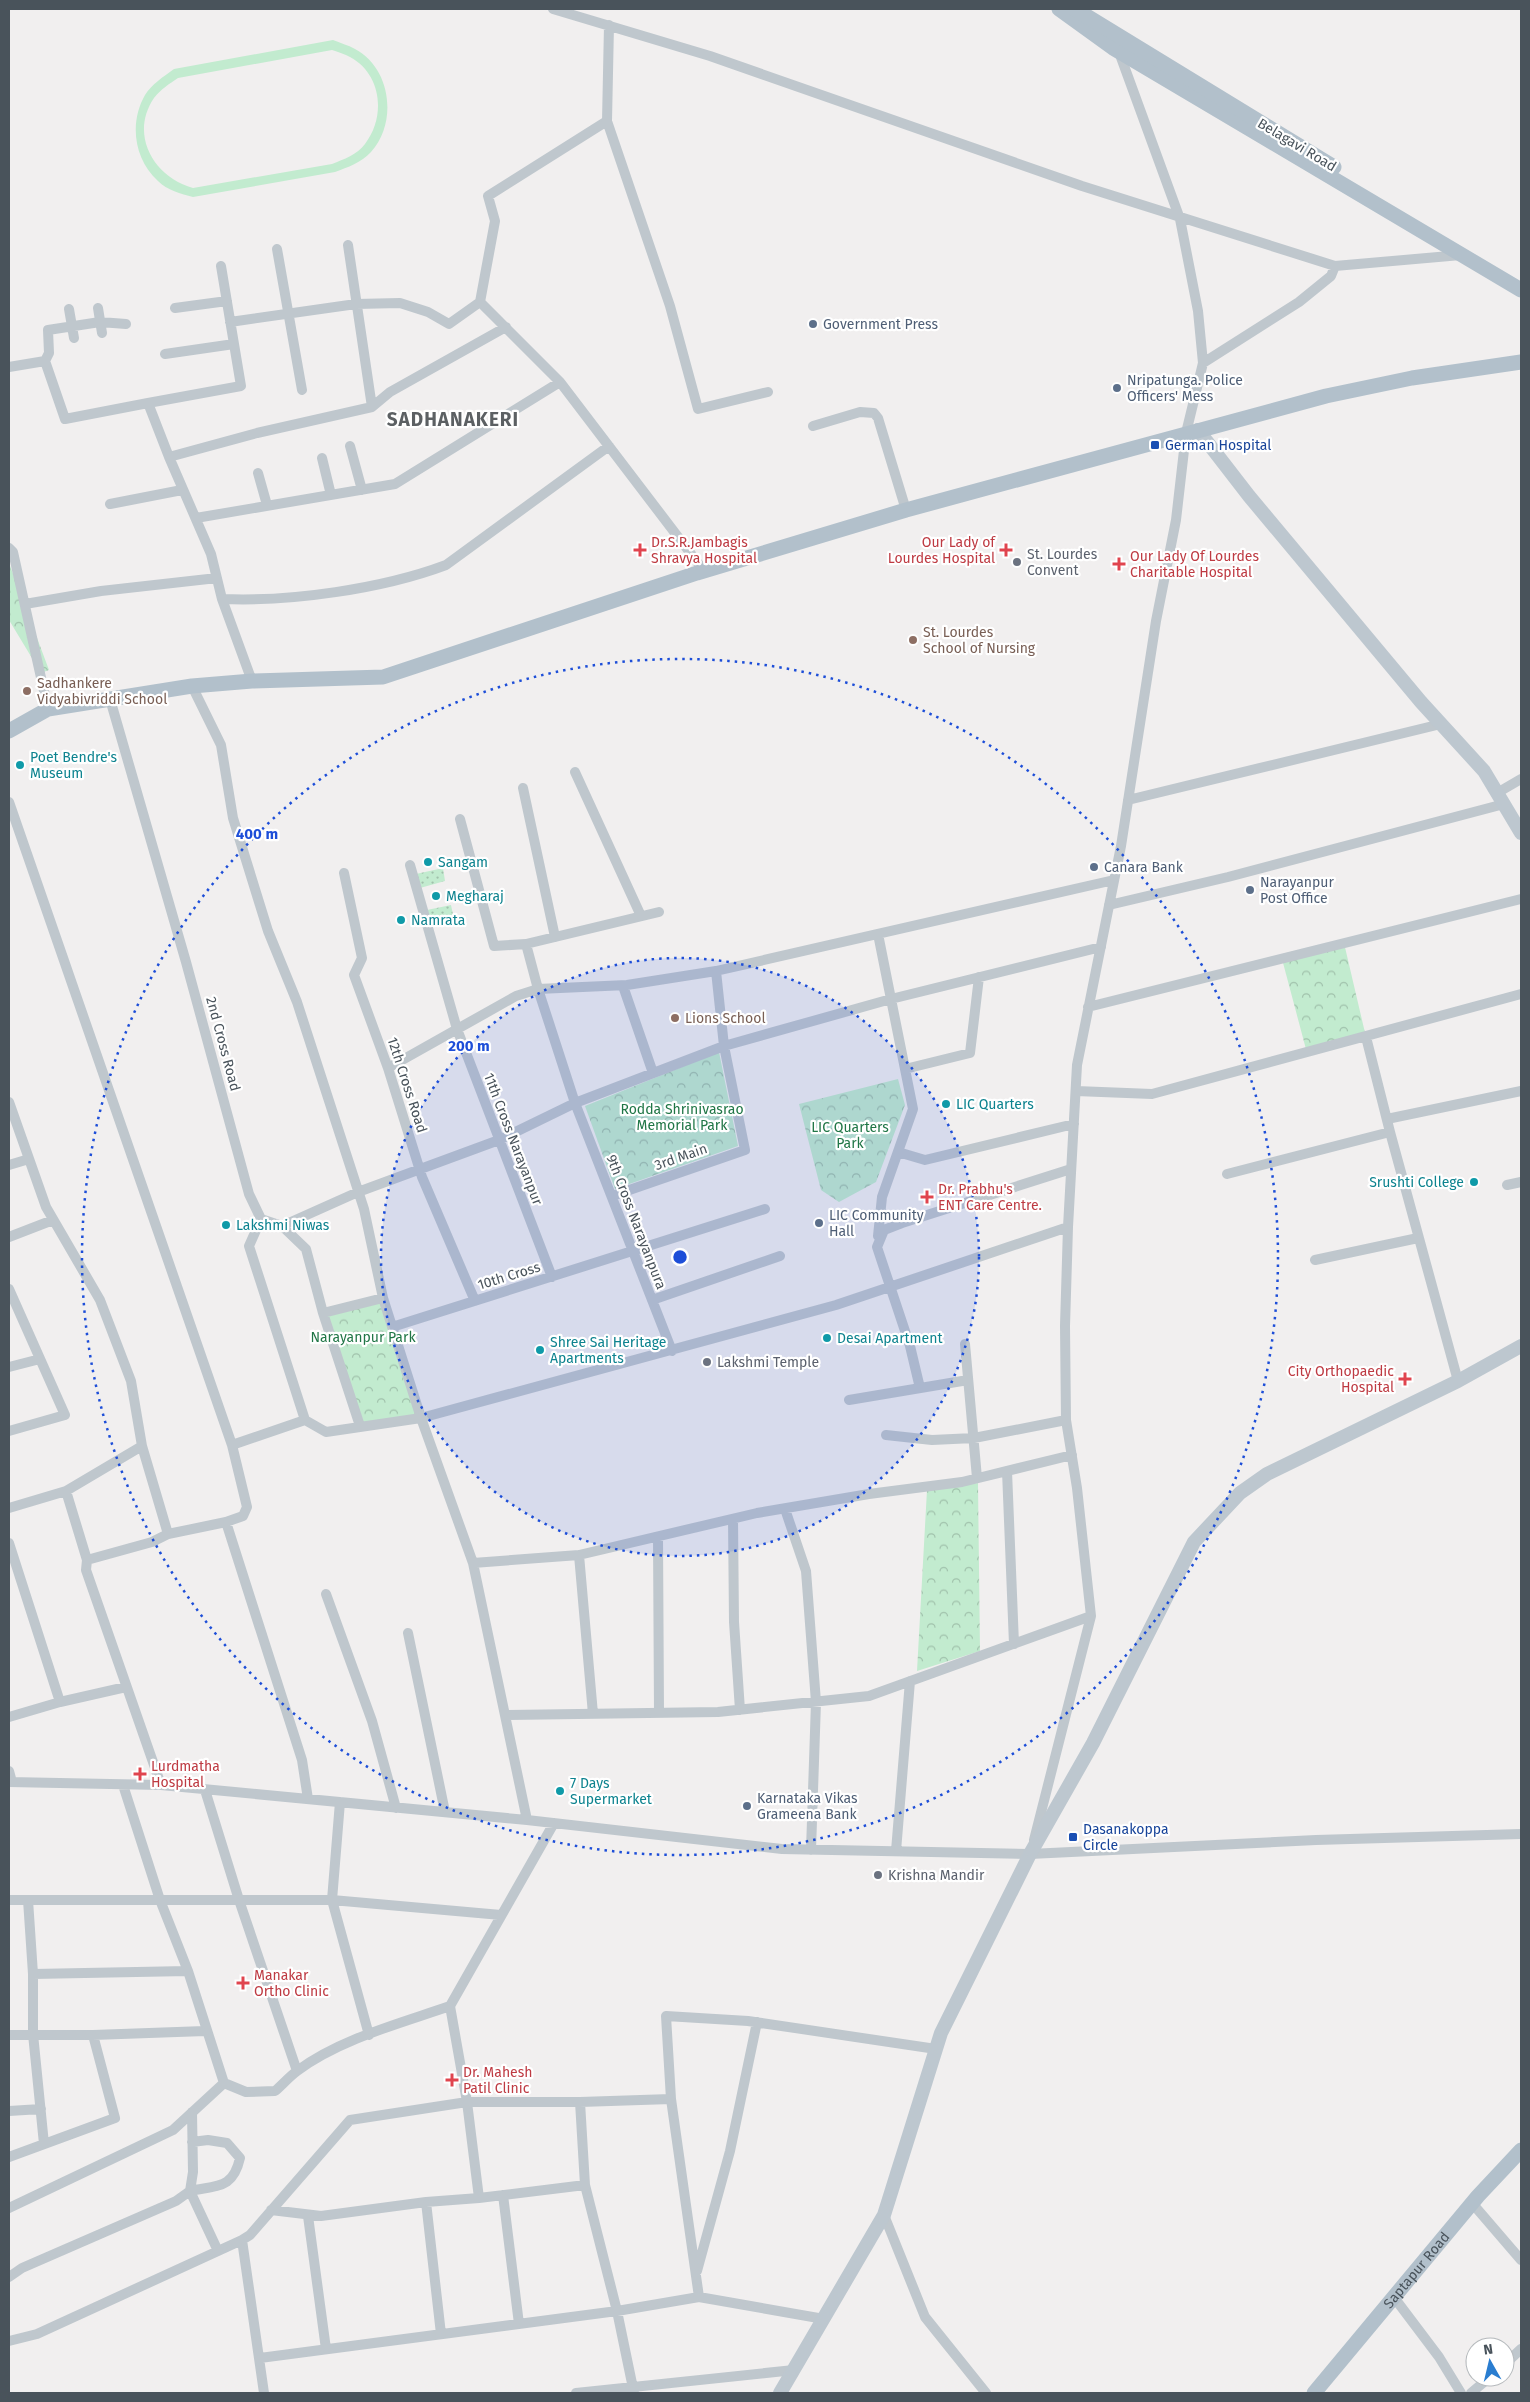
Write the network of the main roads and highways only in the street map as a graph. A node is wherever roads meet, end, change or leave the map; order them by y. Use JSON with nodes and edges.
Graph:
{"nodes":[{"id":1,"x":1059,"y":9,"type":"edge"},
{"id":2,"x":1075,"y":9,"type":"edge"},
{"id":3,"x":1521,"y":278,"type":"edge"},
{"id":4,"x":1521,"y":290,"type":"edge"},
{"id":5,"x":1521,"y":362,"type":"edge"},
{"id":6,"x":9,"y":731,"type":"edge"},
{"id":7,"x":1521,"y":2150,"type":"edge"},
{"id":8,"x":1314,"y":2393,"type":"edge"}],
"edges":[{"from":1,"to":4,"type":"main road"},
{"from":2,"to":3,"type":"main road","name":"Belagavi Road"},
{"from":5,"to":6,"type":"main road"},
{"from":7,"to":8,"type":"main road","name":"Saptapur Road"}]}
